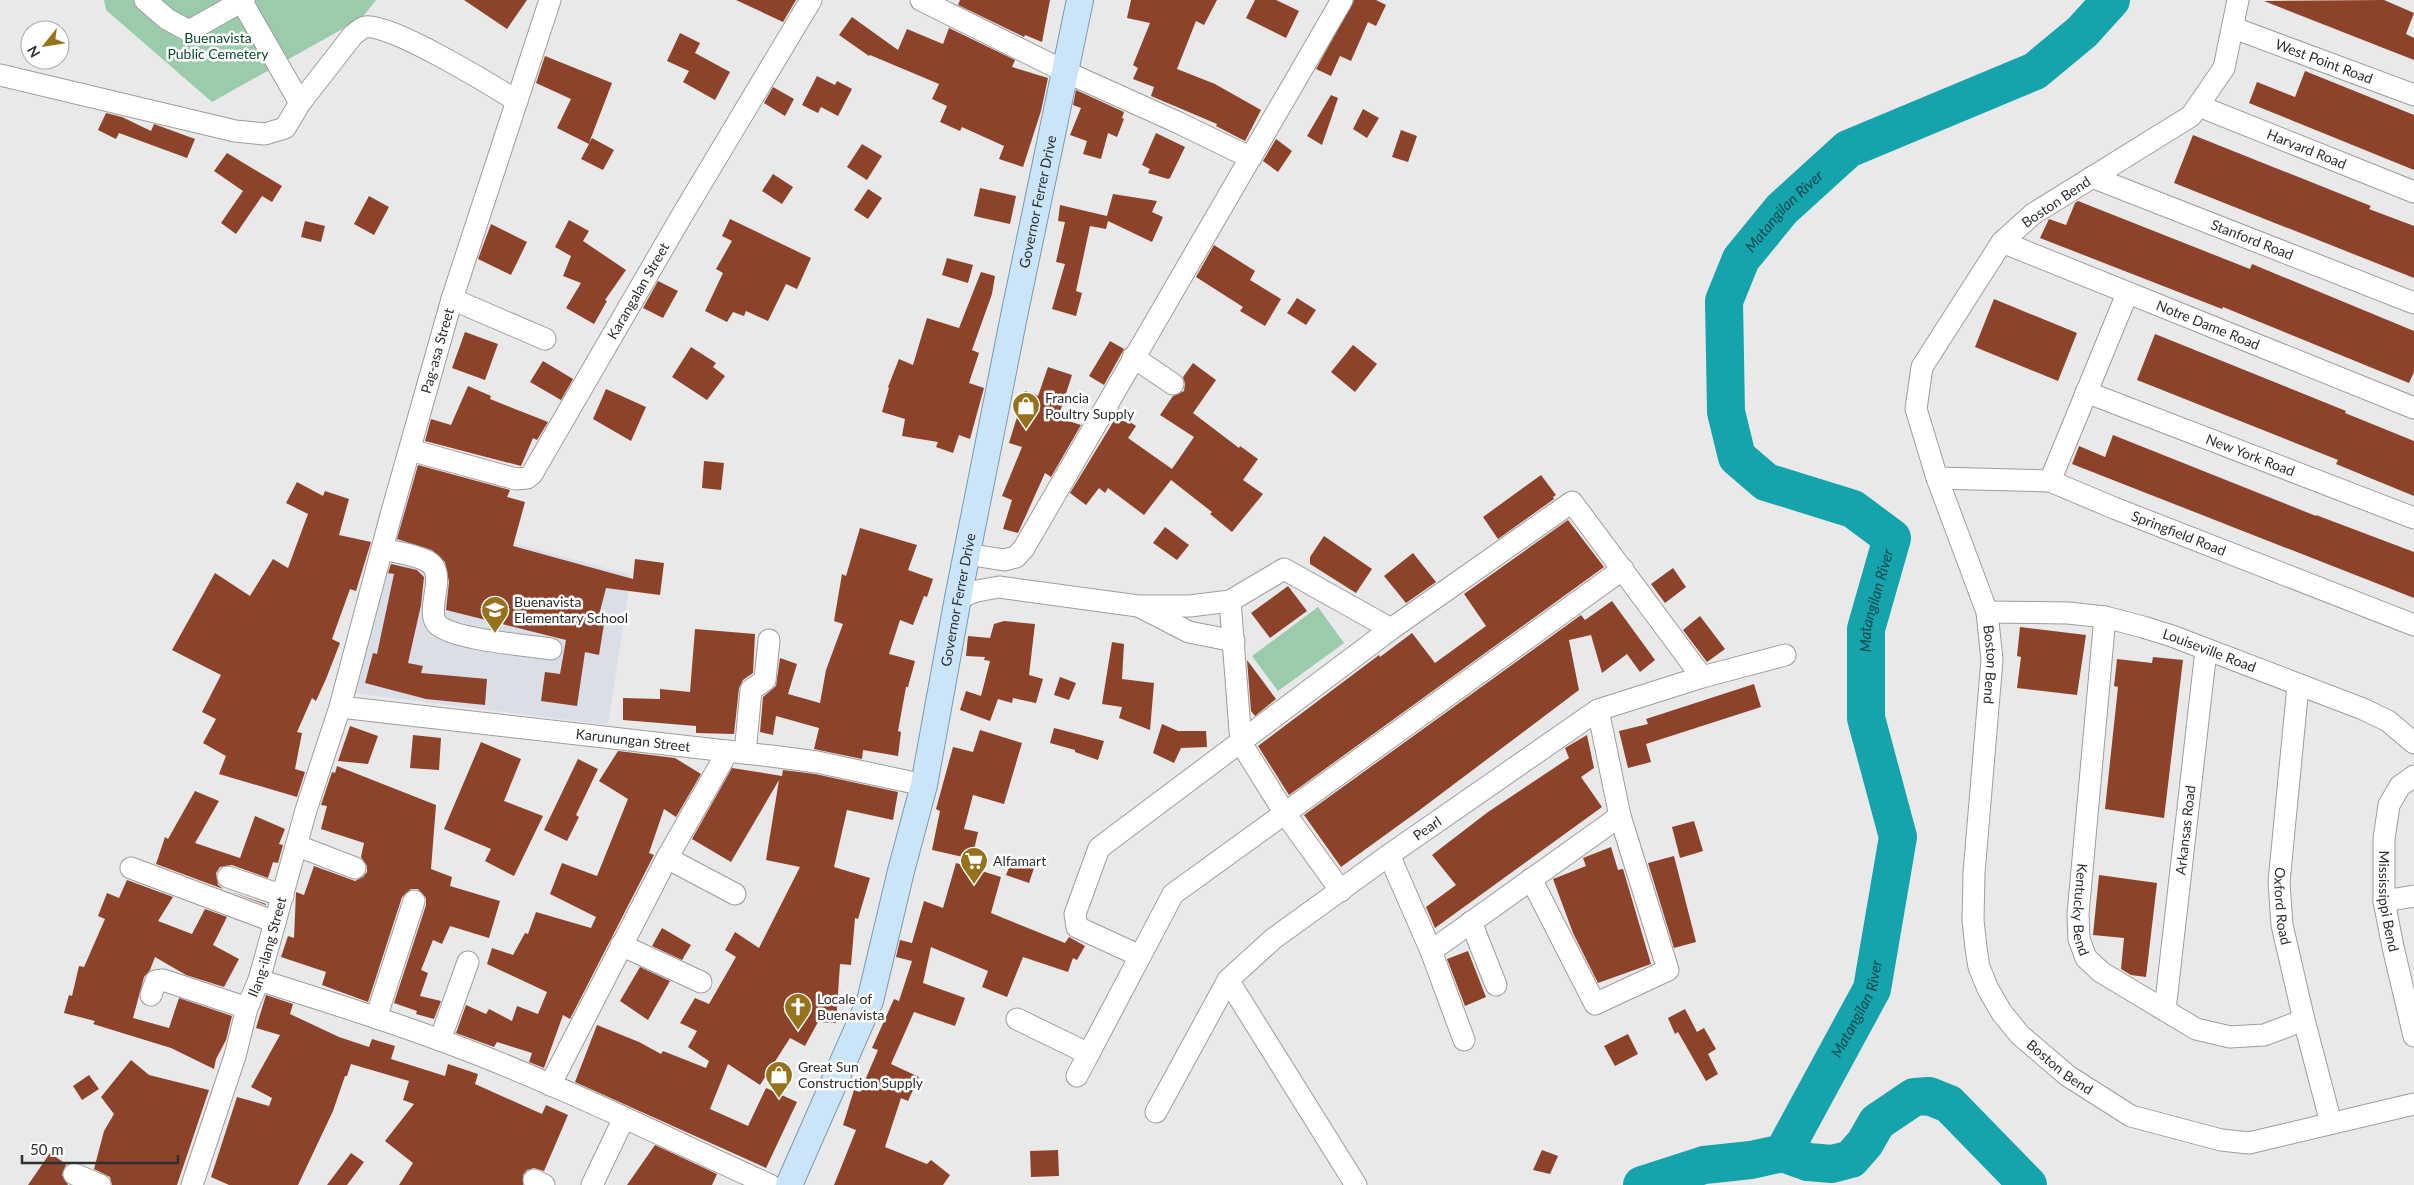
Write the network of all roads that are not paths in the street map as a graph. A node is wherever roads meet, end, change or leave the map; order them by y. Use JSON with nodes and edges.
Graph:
{"nodes":[{"id":1,"x":145,"y":0,"type":"edge"},
{"id":2,"x":811,"y":0,"type":"edge"},
{"id":3,"x":921,"y":0,"type":"edge"},
{"id":4,"x":1080,"y":0,"type":"edge"},
{"id":5,"x":1342,"y":0,"type":"edge"},
{"id":6,"x":2238,"y":0,"type":"edge"},
{"id":7,"x":242,"y":1,"type":"edge"},
{"id":8,"x":542,"y":3,"type":"edge"},
{"id":9,"x":2234,"y":28,"type":"junction"},
{"id":10,"x":1066,"y":72,"type":"junction"},
{"id":11,"x":0,"y":75,"type":"edge"},
{"id":12,"x":2414,"y":95,"type":"edge"},
{"id":13,"x":517,"y":101,"type":"junction"},
{"id":14,"x":300,"y":103,"type":"junction"},
{"id":15,"x":2199,"y":106,"type":"junction"},
{"id":16,"x":1250,"y":158,"type":"junction"},
{"id":17,"x":2092,"y":177,"type":"junction"},
{"id":18,"x":2414,"y":192,"type":"edge"},
{"id":19,"x":2002,"y":242,"type":"junction"},
{"id":20,"x":2127,"y":294,"type":"junction"},
{"id":21,"x":452,"y":299,"type":"junction"},
{"id":22,"x":2414,"y":303,"type":"edge"},
{"id":23,"x":545,"y":339,"type":"dead end"},
{"id":24,"x":1133,"y":357,"type":"junction"},
{"id":25,"x":1173,"y":384,"type":"dead end"},
{"id":26,"x":2086,"y":392,"type":"junction"},
{"id":27,"x":2414,"y":408,"type":"edge"},
{"id":28,"x":410,"y":450,"type":"junction"},
{"id":29,"x":1937,"y":478,"type":"junction"},
{"id":30,"x":2050,"y":481,"type":"junction"},
{"id":31,"x":2414,"y":518,"type":"edge"},
{"id":32,"x":382,"y":549,"type":"junction"},
{"id":33,"x":967,"y":554,"type":"junction"},
{"id":34,"x":1623,"y":568,"type":"junction"},
{"id":35,"x":958,"y":598,"type":"junction"},
{"id":36,"x":1230,"y":601,"type":"junction"},
{"id":37,"x":1138,"y":606,"type":"junction"},
{"id":38,"x":1988,"y":612,"type":"junction"},
{"id":39,"x":2105,"y":617,"type":"junction"},
{"id":40,"x":2414,"y":625,"type":"edge"},
{"id":41,"x":1392,"y":629,"type":"junction"},
{"id":42,"x":769,"y":640,"type":"dead end"},
{"id":43,"x":1234,"y":641,"type":"junction"},
{"id":44,"x":551,"y":649,"type":"dead end"},
{"id":45,"x":2206,"y":650,"type":"junction"},
{"id":46,"x":1785,"y":655,"type":"dead end"},
{"id":47,"x":1702,"y":677,"type":"junction"},
{"id":48,"x":2298,"y":686,"type":"junction"},
{"id":49,"x":340,"y":707,"type":"junction"},
{"id":50,"x":1598,"y":710,"type":"junction"},
{"id":51,"x":1242,"y":743,"type":"junction"},
{"id":52,"x":2414,"y":743,"type":"edge"},
{"id":53,"x":737,"y":752,"type":"junction"},
{"id":54,"x":2414,"y":776,"type":"edge"},
{"id":55,"x":924,"y":785,"type":"junction"},
{"id":56,"x":1284,"y":812,"type":"junction"},
{"id":57,"x":1620,"y":816,"type":"junction"},
{"id":58,"x":298,"y":846,"type":"junction"},
{"id":59,"x":1389,"y":855,"type":"junction"},
{"id":60,"x":667,"y":858,"type":"junction"},
{"id":61,"x":131,"y":868,"type":"dead end"},
{"id":62,"x":355,"y":868,"type":"dead end"},
{"id":63,"x":228,"y":877,"type":"dead end"},
{"id":64,"x":1531,"y":880,"type":"junction"},
{"id":65,"x":1341,"y":891,"type":"junction"},
{"id":66,"x":735,"y":894,"type":"dead end"},
{"id":67,"x":283,"y":896,"type":"junction"},
{"id":68,"x":2414,"y":896,"type":"edge"},
{"id":69,"x":2384,"y":900,"type":"junction"},
{"id":70,"x":414,"y":901,"type":"dead end"},
{"id":71,"x":275,"y":922,"type":"junction"},
{"id":72,"x":1471,"y":922,"type":"junction"},
{"id":73,"x":621,"y":945,"type":"junction"},
{"id":74,"x":1431,"y":951,"type":"junction"},
{"id":75,"x":1140,"y":956,"type":"junction"},
{"id":76,"x":468,"y":962,"type":"dead end"},
{"id":77,"x":259,"y":980,"type":"junction"},
{"id":78,"x":1228,"y":980,"type":"junction"},
{"id":79,"x":701,"y":982,"type":"dead end"},
{"id":80,"x":1496,"y":985,"type":"dead end"},
{"id":81,"x":151,"y":995,"type":"dead end"},
{"id":82,"x":2410,"y":1004,"type":"edge"},
{"id":83,"x":246,"y":1008,"type":"junction"},
{"id":84,"x":2165,"y":1010,"type":"junction"},
{"id":85,"x":376,"y":1018,"type":"junction"},
{"id":86,"x":1017,"y":1019,"type":"dead end"},
{"id":87,"x":2304,"y":1020,"type":"junction"},
{"id":88,"x":2414,"y":1036,"type":"edge"},
{"id":89,"x":440,"y":1040,"type":"junction"},
{"id":90,"x":1464,"y":1040,"type":"dead end"},
{"id":91,"x":1089,"y":1054,"type":"junction"},
{"id":92,"x":1077,"y":1076,"type":"dead end"},
{"id":93,"x":550,"y":1085,"type":"junction"},
{"id":94,"x":2414,"y":1104,"type":"edge"},
{"id":95,"x":1156,"y":1112,"type":"dead end"},
{"id":96,"x":624,"y":1118,"type":"junction"},
{"id":97,"x":2331,"y":1123,"type":"junction"},
{"id":98,"x":74,"y":1174,"type":"dead end"},
{"id":99,"x":100,"y":1185,"type":"edge"},
{"id":100,"x":192,"y":1185,"type":"edge"},
{"id":101,"x":592,"y":1185,"type":"edge"},
{"id":102,"x":770,"y":1185,"type":"edge"},
{"id":103,"x":789,"y":1185,"type":"edge"},
{"id":104,"x":1356,"y":1185,"type":"edge"}],
"edges":[{"from":1,"to":7,"type":"street"},
{"from":2,"to":28,"type":"street","name":"Karangalan Street"},
{"from":3,"to":10,"type":"street"},
{"from":4,"to":10,"type":"main road","name":"Governor Ferrer Drive"},
{"from":5,"to":16,"type":"street"},
{"from":6,"to":9,"type":"street","name":"Boston Bend"},
{"from":7,"to":14,"type":"street"},
{"from":8,"to":13,"type":"street","name":"Pag-asa Street"},
{"from":9,"to":12,"type":"street","name":"West Point Road"},
{"from":9,"to":15,"type":"street","name":"Boston Bend"},
{"from":10,"to":16,"type":"street"},
{"from":10,"to":33,"type":"main road","name":"Governor Ferrer Drive"},
{"from":11,"to":14,"type":"street"},
{"from":13,"to":14,"type":"street"},
{"from":13,"to":21,"type":"street","name":"Pag-asa Street"},
{"from":15,"to":17,"type":"street","name":"Boston Bend"},
{"from":15,"to":18,"type":"street","name":"Harvard Road"},
{"from":16,"to":24,"type":"street"},
{"from":17,"to":19,"type":"street","name":"Boston Bend"},
{"from":17,"to":22,"type":"street","name":"Stanford Road"},
{"from":19,"to":20,"type":"street","name":"Notre Dame Road"},
{"from":19,"to":29,"type":"street","name":"Boston Bend"},
{"from":20,"to":26,"type":"street"},
{"from":20,"to":27,"type":"street","name":"Notre Dame Road"},
{"from":21,"to":23,"type":"street"},
{"from":21,"to":28,"type":"street","name":"Pag-asa Street"},
{"from":24,"to":25,"type":"street"},
{"from":24,"to":33,"type":"street"},
{"from":26,"to":30,"type":"street"},
{"from":26,"to":31,"type":"street","name":"New York Road"},
{"from":28,"to":32,"type":"street","name":"Pag-asa Street"},
{"from":29,"to":30,"type":"street","name":"Springfield Road"},
{"from":29,"to":38,"type":"street","name":"Boston Bend"},
{"from":30,"to":40,"type":"street","name":"Springfield Road"},
{"from":32,"to":44,"type":"street"},
{"from":32,"to":49,"type":"street","name":"Pag-asa Street"},
{"from":33,"to":35,"type":"main road","name":"Governor Ferrer Drive"},
{"from":34,"to":41,"type":"street"},
{"from":34,"to":47,"type":"street"},
{"from":34,"to":56,"type":"street"},
{"from":35,"to":37,"type":"street"},
{"from":35,"to":55,"type":"main road","name":"Governor Ferrer Drive"},
{"from":36,"to":37,"type":"street"},
{"from":36,"to":41,"type":"street"},
{"from":36,"to":43,"type":"street"},
{"from":37,"to":43,"type":"street"},
{"from":38,"to":39,"type":"street","name":"Louiseville Road"},
{"from":38,"to":97,"type":"street","name":"Boston Bend"},
{"from":39,"to":45,"type":"street","name":"Louiseville Road"},
{"from":39,"to":84,"type":"street","name":"Kentucky Bend"},
{"from":41,"to":51,"type":"street"},
{"from":42,"to":53,"type":"street"},
{"from":43,"to":51,"type":"street"},
{"from":45,"to":48,"type":"street","name":"Louiseville Road"},
{"from":45,"to":84,"type":"street","name":"Arkansas Road"},
{"from":46,"to":47,"type":"street","name":"Pearl"},
{"from":47,"to":50,"type":"street","name":"Pearl"},
{"from":48,"to":52,"type":"street","name":"Louiseville Road"},
{"from":48,"to":87,"type":"street","name":"Oxford Road"},
{"from":49,"to":53,"type":"street","name":"Karunungan Street"},
{"from":49,"to":58,"type":"street","name":"Ilang-ilang Street"},
{"from":50,"to":57,"type":"street"},
{"from":50,"to":59,"type":"street","name":"Pearl"},
{"from":51,"to":56,"type":"street"},
{"from":51,"to":75,"type":"street"},
{"from":53,"to":55,"type":"street","name":"Karunungan Street"},
{"from":53,"to":60,"type":"street"},
{"from":54,"to":69,"type":"street","name":"Mississippi Bend"},
{"from":55,"to":103,"type":"main road","name":"Governor Ferrer Drive"},
{"from":56,"to":65,"type":"street"},
{"from":56,"to":75,"type":"street"},
{"from":57,"to":64,"type":"street"},
{"from":57,"to":64,"type":"street"},
{"from":58,"to":62,"type":"street"},
{"from":58,"to":67,"type":"street","name":"Ilang-ilang Street"},
{"from":59,"to":65,"type":"street","name":"Pearl"},
{"from":59,"to":74,"type":"street"},
{"from":60,"to":66,"type":"street"},
{"from":60,"to":73,"type":"street"},
{"from":61,"to":71,"type":"street"},
{"from":63,"to":67,"type":"street"},
{"from":64,"to":72,"type":"street"},
{"from":65,"to":78,"type":"street","name":"Pearl"},
{"from":67,"to":71,"type":"street","name":"Ilang-ilang Street"},
{"from":68,"to":69,"type":"street"},
{"from":69,"to":82,"type":"street","name":"Mississippi Bend"},
{"from":70,"to":85,"type":"street"},
{"from":71,"to":77,"type":"street","name":"Ilang-ilang Street"},
{"from":72,"to":74,"type":"street"},
{"from":72,"to":80,"type":"street"},
{"from":73,"to":79,"type":"street"},
{"from":73,"to":93,"type":"street"},
{"from":74,"to":90,"type":"street"},
{"from":75,"to":91,"type":"street"},
{"from":76,"to":89,"type":"street"},
{"from":77,"to":83,"type":"street","name":"Ilang-ilang Street"},
{"from":77,"to":85,"type":"street"},
{"from":78,"to":95,"type":"street","name":"Pearl"},
{"from":78,"to":104,"type":"street"},
{"from":81,"to":83,"type":"street"},
{"from":82,"to":88,"type":"street","name":"Mississippi Bend"},
{"from":83,"to":100,"type":"street","name":"Ilang-ilang Street"},
{"from":84,"to":87,"type":"street","name":"Kentucky Bend"},
{"from":85,"to":89,"type":"street"},
{"from":86,"to":91,"type":"street"},
{"from":87,"to":97,"type":"street","name":"Oxford Road"},
{"from":89,"to":93,"type":"street"},
{"from":91,"to":92,"type":"street"},
{"from":93,"to":96,"type":"street"},
{"from":94,"to":97,"type":"street","name":"Boston Bend"},
{"from":96,"to":101,"type":"street"},
{"from":96,"to":102,"type":"street"},
{"from":98,"to":99,"type":"street"}]}
